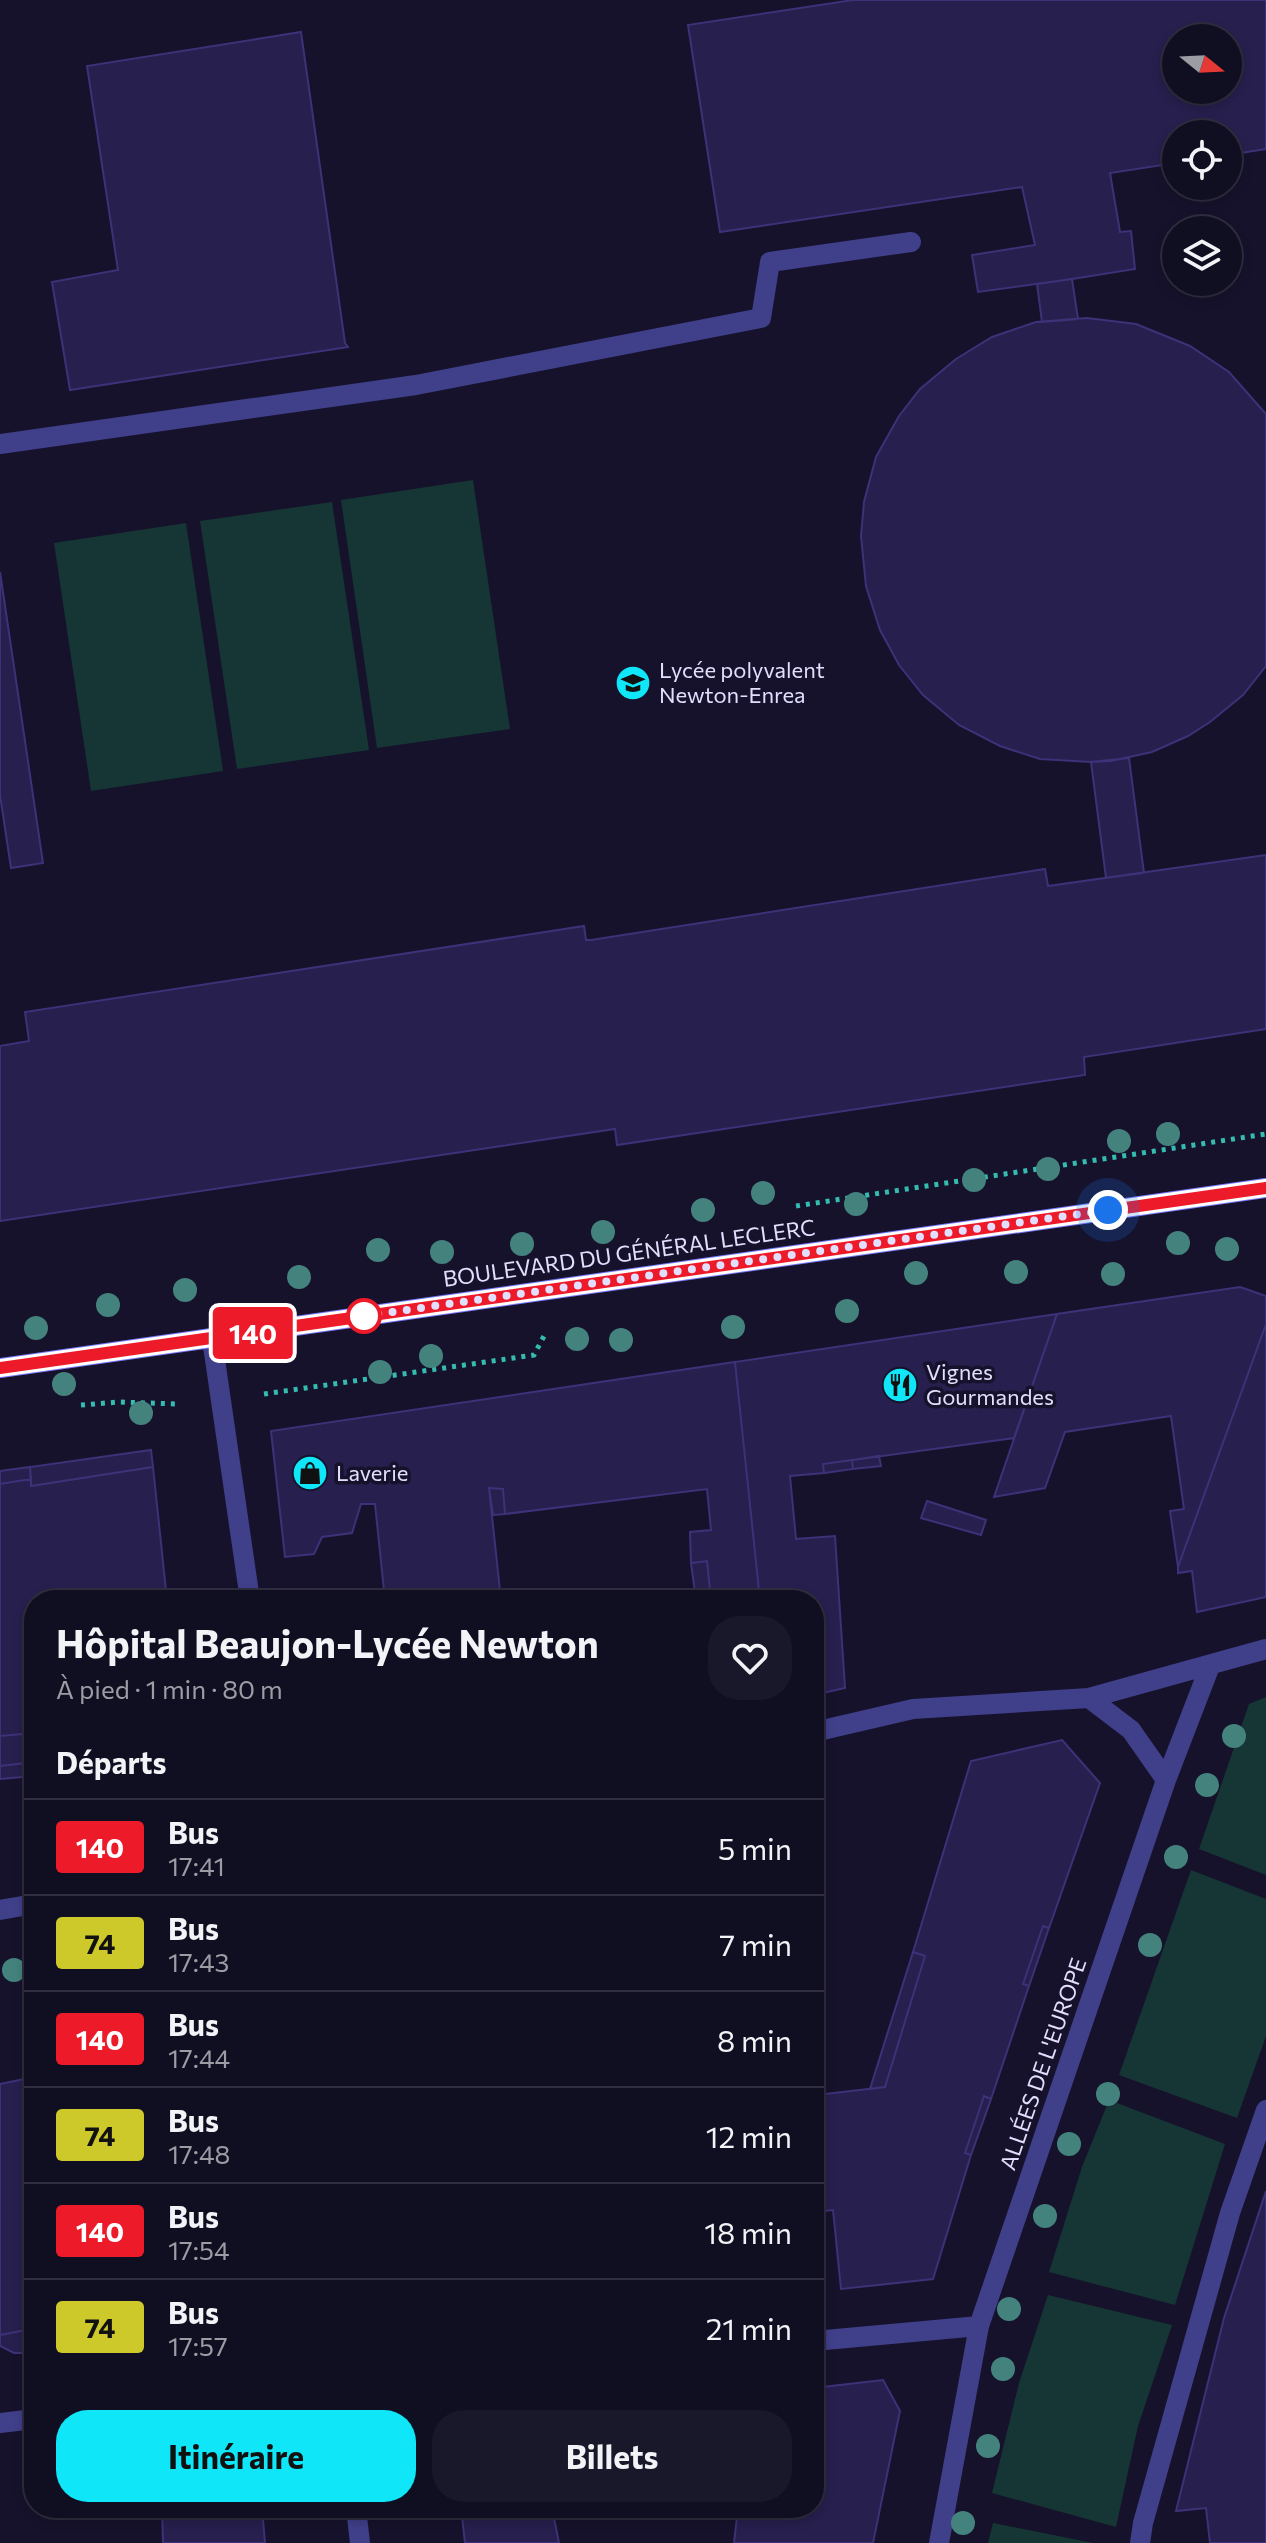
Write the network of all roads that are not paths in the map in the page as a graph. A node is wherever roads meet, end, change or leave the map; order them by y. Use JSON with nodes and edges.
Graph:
{"nodes":[{"id":1,"x":911,"y":242,"type":"dead end"},
{"id":2,"x":0,"y":444,"type":"edge"},
{"id":3,"x":1266,"y":1188,"type":"edge"},
{"id":4,"x":212,"y":1339,"type":"junction"},
{"id":5,"x":0,"y":1368,"type":"edge"},
{"id":6,"x":249,"y":1590,"type":"edge"},
{"id":7,"x":1266,"y":1649,"type":"edge"},
{"id":8,"x":1210,"y":1666,"type":"junction"},
{"id":9,"x":1089,"y":1698,"type":"junction"},
{"id":10,"x":824,"y":1730,"type":"edge"},
{"id":11,"x":1166,"y":1780,"type":"junction"},
{"id":12,"x":24,"y":1906,"type":"edge"},
{"id":13,"x":0,"y":1910,"type":"edge"},
{"id":14,"x":1266,"y":2110,"type":"edge"},
{"id":15,"x":979,"y":2326,"type":"junction"},
{"id":16,"x":824,"y":2340,"type":"edge"},
{"id":17,"x":24,"y":2420,"type":"edge"},
{"id":18,"x":0,"y":2423,"type":"edge"},
{"id":19,"x":357,"y":2518,"type":"edge"},
{"id":20,"x":360,"y":2543,"type":"edge"},
{"id":21,"x":939,"y":2543,"type":"edge"},
{"id":22,"x":1140,"y":2543,"type":"edge"}],
"edges":[{"from":1,"to":2,"type":"street"},
{"from":3,"to":4,"type":"main road","name":"BOULEVARD DU GÉNÉRAL LECLERC"},
{"from":4,"to":5,"type":"main road","name":"BOULEVARD DU GÉNÉRAL LECLERC"},
{"from":4,"to":6,"type":"street"},
{"from":7,"to":8,"type":"street"},
{"from":8,"to":9,"type":"street"},
{"from":8,"to":11,"type":"street","name":"ALLÉES DE L'EUROPE"},
{"from":9,"to":10,"type":"street"},
{"from":9,"to":11,"type":"street"},
{"from":11,"to":15,"type":"street","name":"ALLÉES DE L'EUROPE"},
{"from":12,"to":13,"type":"street"},
{"from":14,"to":22,"type":"street"},
{"from":15,"to":16,"type":"street"},
{"from":15,"to":21,"type":"street","name":"ALLÉES DE L'EUROPE"},
{"from":17,"to":18,"type":"street"},
{"from":19,"to":20,"type":"street"}]}
